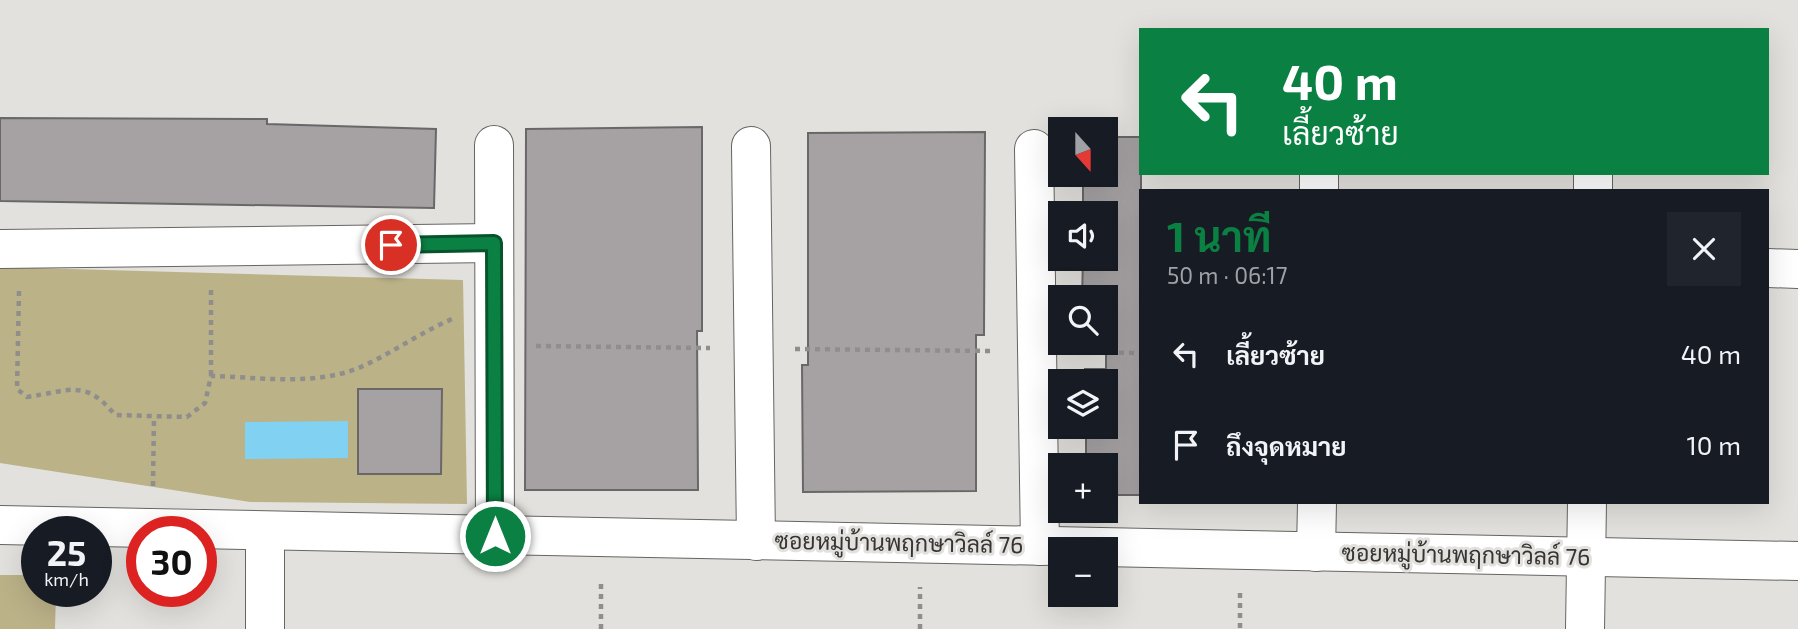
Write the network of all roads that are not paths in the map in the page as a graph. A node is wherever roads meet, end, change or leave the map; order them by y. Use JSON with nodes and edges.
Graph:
{"nodes":[{"id":1,"x":494,"y":145,"type":"dead end"},
{"id":2,"x":751,"y":146,"type":"dead end"},
{"id":3,"x":1034,"y":149,"type":"dead end"},
{"id":4,"x":494,"y":243,"type":"junction"},
{"id":5,"x":10,"y":249,"type":"edge"},
{"id":6,"x":1769,"y":268,"type":"edge"},
{"id":7,"x":1798,"y":269,"type":"edge"},
{"id":8,"x":1317,"y":504,"type":"edge"},
{"id":9,"x":1587,"y":504,"type":"edge"},
{"id":10,"x":0,"y":525,"type":"edge"},
{"id":11,"x":265,"y":531,"type":"junction"},
{"id":12,"x":495,"y":536,"type":"junction"},
{"id":13,"x":755,"y":541,"type":"junction"},
{"id":14,"x":1040,"y":546,"type":"junction"},
{"id":15,"x":1317,"y":552,"type":"junction"},
{"id":16,"x":1586,"y":557,"type":"junction"},
{"id":17,"x":1798,"y":561,"type":"edge"},
{"id":18,"x":265,"y":629,"type":"edge"},
{"id":19,"x":1585,"y":629,"type":"edge"}],
"edges":[{"from":1,"to":4,"type":"street"},
{"from":2,"to":13,"type":"street"},
{"from":3,"to":14,"type":"street"},
{"from":4,"to":5,"type":"street"},
{"from":4,"to":12,"type":"street"},
{"from":6,"to":7,"type":"street"},
{"from":8,"to":15,"type":"street"},
{"from":9,"to":16,"type":"street"},
{"from":10,"to":11,"type":"street","name":"ซอยหมู่บ้านพฤกษาวิลล์ 76"},
{"from":11,"to":12,"type":"street","name":"ซอยหมู่บ้านพฤกษาวิลล์ 76"},
{"from":11,"to":18,"type":"street"},
{"from":12,"to":13,"type":"street","name":"ซอยหมู่บ้านพฤกษาวิลล์ 76"},
{"from":13,"to":14,"type":"street","name":"ซอยหมู่บ้านพฤกษาวิลล์ 76"},
{"from":14,"to":15,"type":"street","name":"ซอยหมู่บ้านพฤกษาวิลล์ 76"},
{"from":15,"to":16,"type":"street","name":"ซอยหมู่บ้านพฤกษาวิลล์ 76"},
{"from":16,"to":17,"type":"street","name":"ซอยหมู่บ้านพฤกษาวิลล์ 76"},
{"from":16,"to":19,"type":"street"}]}
